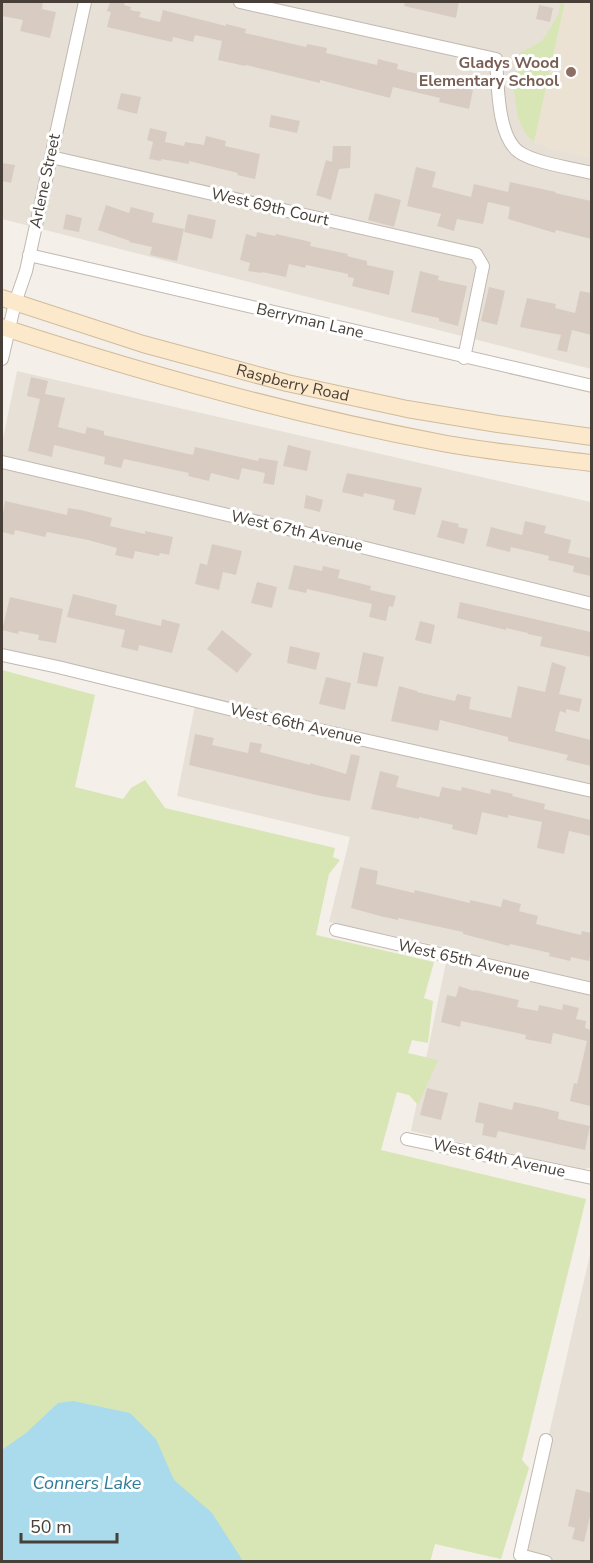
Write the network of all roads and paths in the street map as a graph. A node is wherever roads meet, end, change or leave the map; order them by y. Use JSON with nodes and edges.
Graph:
{"nodes":[{"id":1,"x":85,"y":2,"type":"edge"},
{"id":2,"x":240,"y":2,"type":"edge"},
{"id":3,"x":51,"y":157,"type":"junction"},
{"id":4,"x":591,"y":172,"type":"edge"},
{"id":5,"x":29,"y":255,"type":"junction"},
{"id":6,"x":8,"y":301,"type":"edge"},
{"id":7,"x":5,"y":328,"type":"edge"},
{"id":8,"x":464,"y":358,"type":"junction"},
{"id":9,"x":2,"y":359,"type":"edge"},
{"id":10,"x":591,"y":386,"type":"edge"},
{"id":11,"x":591,"y":437,"type":"edge"},
{"id":12,"x":2,"y":462,"type":"edge"},
{"id":13,"x":591,"y":463,"type":"edge"},
{"id":14,"x":591,"y":604,"type":"edge"},
{"id":15,"x":2,"y":655,"type":"edge"},
{"id":16,"x":591,"y":791,"type":"edge"},
{"id":17,"x":336,"y":930,"type":"dead end"},
{"id":18,"x":591,"y":989,"type":"edge"},
{"id":19,"x":407,"y":1138,"type":"dead end"},
{"id":20,"x":591,"y":1178,"type":"edge"},
{"id":21,"x":546,"y":1440,"type":"dead end"},
{"id":22,"x":546,"y":1562,"type":"edge"}],
"edges":[{"from":1,"to":3,"type":"street","name":"Arlene Street"},
{"from":2,"to":4,"type":"street"},
{"from":3,"to":5,"type":"street","name":"Arlene Street"},
{"from":3,"to":8,"type":"street","name":"West 69th Court"},
{"from":5,"to":6,"type":"street","name":"Arlene Street"},
{"from":5,"to":8,"type":"street","name":"Berryman Lane"},
{"from":6,"to":7,"type":"street","name":"Arlene Street"},
{"from":6,"to":11,"type":"main road","name":"Raspberry Road"},
{"from":7,"to":9,"type":"street","name":"Arlene Street"},
{"from":7,"to":13,"type":"main road","name":"Raspberry Road"},
{"from":8,"to":10,"type":"street","name":"Berryman Lane"},
{"from":12,"to":14,"type":"street","name":"West 67th Avenue"},
{"from":15,"to":16,"type":"street","name":"West 66th Avenue"},
{"from":17,"to":18,"type":"street","name":"West 65th Avenue"},
{"from":19,"to":20,"type":"street","name":"West 64th Avenue"},
{"from":21,"to":22,"type":"street"}]}
